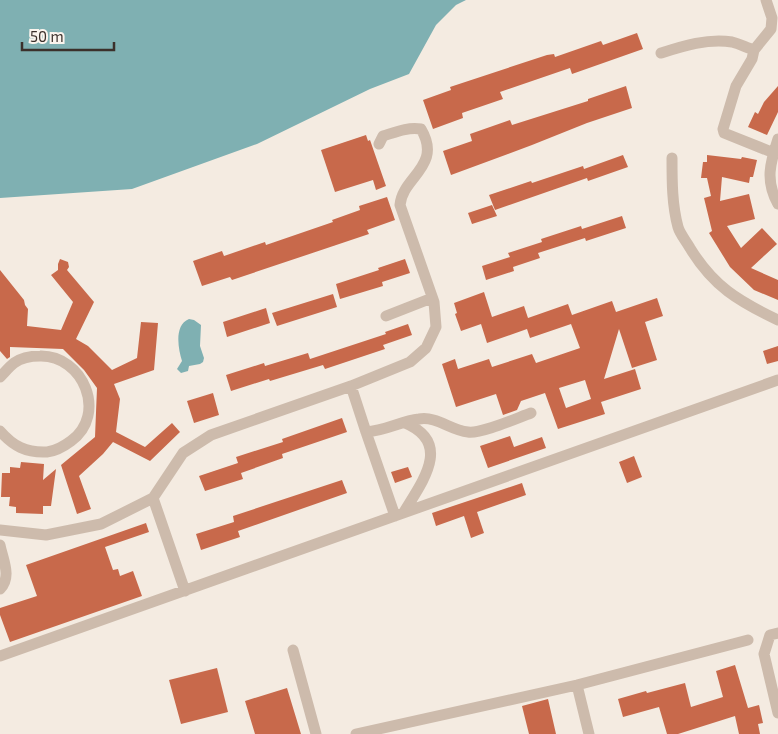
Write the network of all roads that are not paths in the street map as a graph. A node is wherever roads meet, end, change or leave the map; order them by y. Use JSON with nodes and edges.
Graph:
{"nodes":[{"id":1,"x":766,"y":0,"type":"edge"},
{"id":2,"x":754,"y":50,"type":"junction"},
{"id":3,"x":661,"y":53,"type":"dead end"},
{"id":4,"x":778,"y":139,"type":"edge"},
{"id":5,"x":379,"y":144,"type":"dead end"},
{"id":6,"x":774,"y":152,"type":"junction"},
{"id":7,"x":672,"y":158,"type":"dead end"},
{"id":8,"x":778,"y":204,"type":"edge"},
{"id":9,"x":432,"y":298,"type":"junction"},
{"id":10,"x":386,"y":316,"type":"dead end"},
{"id":11,"x":778,"y":320,"type":"edge"},
{"id":12,"x":0,"y":377,"type":"edge"},
{"id":13,"x":778,"y":380,"type":"edge"},
{"id":14,"x":351,"y":386,"type":"junction"},
{"id":15,"x":531,"y":413,"type":"dead end"},
{"id":16,"x":405,"y":423,"type":"junction"},
{"id":17,"x":0,"y":431,"type":"edge"},
{"id":18,"x":366,"y":432,"type":"junction"},
{"id":19,"x":18,"y":447,"type":"junction"},
{"id":20,"x":0,"y":448,"type":"edge"},
{"id":21,"x":153,"y":498,"type":"junction"},
{"id":22,"x":399,"y":514,"type":"junction"},
{"id":23,"x":0,"y":530,"type":"edge"},
{"id":24,"x":0,"y":545,"type":"edge"},
{"id":25,"x":0,"y":589,"type":"edge"},
{"id":26,"x":185,"y":591,"type":"junction"},
{"id":27,"x":778,"y":633,"type":"edge"},
{"id":28,"x":748,"y":640,"type":"dead end"},
{"id":29,"x":293,"y":650,"type":"dead end"},
{"id":30,"x":0,"y":656,"type":"edge"},
{"id":31,"x":577,"y":685,"type":"junction"},
{"id":32,"x":778,"y":713,"type":"edge"},
{"id":33,"x":316,"y":734,"type":"edge"},
{"id":34,"x":356,"y":734,"type":"edge"},
{"id":35,"x":589,"y":734,"type":"edge"}],
"edges":[{"from":1,"to":2,"type":"street"},
{"from":2,"to":3,"type":"street"},
{"from":2,"to":6,"type":"street"},
{"from":4,"to":6,"type":"street"},
{"from":5,"to":9,"type":"street"},
{"from":6,"to":8,"type":"street"},
{"from":7,"to":11,"type":"street"},
{"from":9,"to":10,"type":"street"},
{"from":9,"to":14,"type":"street"},
{"from":12,"to":19,"type":"street"},
{"from":13,"to":22,"type":"street"},
{"from":14,"to":18,"type":"street"},
{"from":14,"to":21,"type":"street"},
{"from":15,"to":16,"type":"street"},
{"from":16,"to":18,"type":"street"},
{"from":16,"to":22,"type":"street"},
{"from":17,"to":19,"type":"street"},
{"from":18,"to":22,"type":"street"},
{"from":19,"to":20,"type":"street"},
{"from":21,"to":23,"type":"street"},
{"from":21,"to":26,"type":"street"},
{"from":22,"to":26,"type":"street"},
{"from":24,"to":25,"type":"street"},
{"from":26,"to":30,"type":"street"},
{"from":27,"to":32,"type":"street"},
{"from":28,"to":31,"type":"street"},
{"from":29,"to":33,"type":"street"},
{"from":31,"to":34,"type":"street"},
{"from":31,"to":35,"type":"street"}]}
